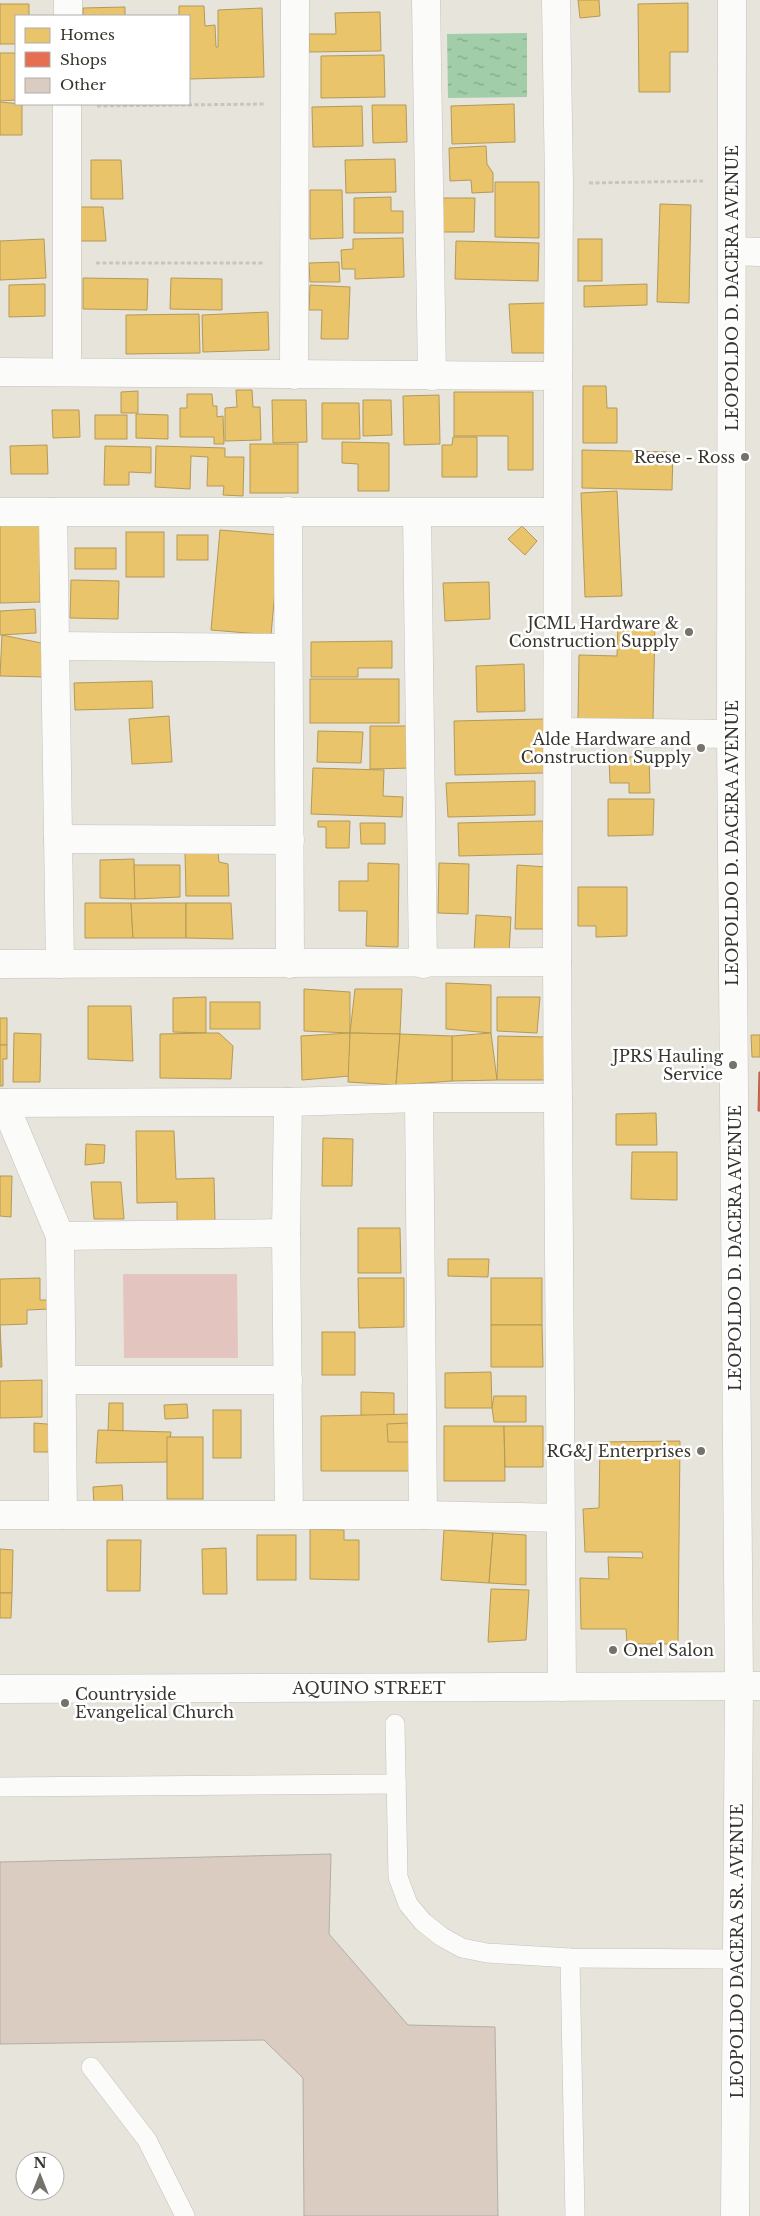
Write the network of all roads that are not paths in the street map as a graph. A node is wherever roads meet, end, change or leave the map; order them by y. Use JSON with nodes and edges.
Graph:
{"nodes":[{"id":1,"x":68,"y":0,"type":"edge"},
{"id":2,"x":295,"y":0,"type":"edge"},
{"id":3,"x":426,"y":0,"type":"edge"},
{"id":4,"x":556,"y":0,"type":"edge"},
{"id":5,"x":732,"y":0,"type":"edge"},
{"id":6,"x":68,"y":15,"type":"edge"},
{"id":7,"x":66,"y":105,"type":"edge"},
{"id":8,"x":733,"y":251,"type":"junction"},
{"id":9,"x":760,"y":252,"type":"edge"},
{"id":10,"x":0,"y":372,"type":"edge"},
{"id":11,"x":67,"y":372,"type":"junction"},
{"id":12,"x":294,"y":375,"type":"junction"},
{"id":13,"x":432,"y":376,"type":"junction"},
{"id":14,"x":558,"y":376,"type":"junction"},
{"id":15,"x":288,"y":511,"type":"junction"},
{"id":16,"x":0,"y":512,"type":"edge"},
{"id":17,"x":53,"y":512,"type":"junction"},
{"id":18,"x":556,"y":512,"type":"junction"},
{"id":19,"x":417,"y":513,"type":"junction"},
{"id":20,"x":55,"y":646,"type":"junction"},
{"id":21,"x":288,"y":648,"type":"junction"},
{"id":22,"x":558,"y":732,"type":"junction"},
{"id":23,"x":731,"y":734,"type":"junction"},
{"id":24,"x":58,"y":838,"type":"junction"},
{"id":25,"x":290,"y":840,"type":"junction"},
{"id":26,"x":557,"y":962,"type":"junction"},
{"id":27,"x":0,"y":964,"type":"edge"},
{"id":28,"x":60,"y":964,"type":"junction"},
{"id":29,"x":290,"y":964,"type":"junction"},
{"id":30,"x":423,"y":964,"type":"junction"},
{"id":31,"x":419,"y":1098,"type":"junction"},
{"id":32,"x":558,"y":1098,"type":"junction"},
{"id":33,"x":288,"y":1102,"type":"junction"},
{"id":34,"x":2,"y":1103,"type":"edge"},
{"id":35,"x":286,"y":1233,"type":"junction"},
{"id":36,"x":60,"y":1236,"type":"junction"},
{"id":37,"x":63,"y":1380,"type":"junction"},
{"id":38,"x":288,"y":1380,"type":"junction"},
{"id":39,"x":0,"y":1514,"type":"edge"},
{"id":40,"x":63,"y":1515,"type":"junction"},
{"id":41,"x":289,"y":1515,"type":"junction"},
{"id":42,"x":423,"y":1515,"type":"junction"},
{"id":43,"x":560,"y":1518,"type":"junction"},
{"id":44,"x":749,"y":1686,"type":"edge"},
{"id":45,"x":562,"y":1687,"type":"junction"},
{"id":46,"x":0,"y":1688,"type":"edge"},
{"id":47,"x":395,"y":1724,"type":"dead end"},
{"id":48,"x":396,"y":1784,"type":"junction"},
{"id":49,"x":0,"y":1787,"type":"edge"},
{"id":50,"x":570,"y":1958,"type":"junction"},
{"id":51,"x":736,"y":1959,"type":"junction"},
{"id":52,"x":91,"y":2067,"type":"dead end"},
{"id":53,"x":185,"y":2216,"type":"edge"},
{"id":54,"x":575,"y":2216,"type":"edge"},
{"id":55,"x":735,"y":2216,"type":"edge"}],
"edges":[{"from":1,"to":6,"type":"street"},
{"from":2,"to":12,"type":"street"},
{"from":3,"to":13,"type":"street"},
{"from":4,"to":14,"type":"street"},
{"from":5,"to":8,"type":"street","name":"LEOPOLDO D. DACERA AVENUE"},
{"from":7,"to":11,"type":"street"},
{"from":8,"to":9,"type":"street"},
{"from":8,"to":23,"type":"street","name":"LEOPOLDO D. DACERA AVENUE"},
{"from":10,"to":11,"type":"street"},
{"from":11,"to":12,"type":"street"},
{"from":12,"to":13,"type":"street"},
{"from":13,"to":14,"type":"street"},
{"from":14,"to":18,"type":"street"},
{"from":15,"to":17,"type":"street"},
{"from":15,"to":19,"type":"street"},
{"from":15,"to":21,"type":"street"},
{"from":16,"to":17,"type":"street"},
{"from":17,"to":20,"type":"street"},
{"from":18,"to":19,"type":"street"},
{"from":18,"to":22,"type":"street"},
{"from":19,"to":30,"type":"street"},
{"from":20,"to":21,"type":"street"},
{"from":20,"to":24,"type":"street"},
{"from":21,"to":25,"type":"street"},
{"from":22,"to":23,"type":"street"},
{"from":22,"to":26,"type":"street"},
{"from":23,"to":44,"type":"street","name":"LEOPOLDO D. DACERA AVENUE"},
{"from":24,"to":25,"type":"street"},
{"from":24,"to":28,"type":"street"},
{"from":25,"to":29,"type":"street"},
{"from":26,"to":30,"type":"street"},
{"from":26,"to":32,"type":"street"},
{"from":27,"to":28,"type":"street"},
{"from":28,"to":29,"type":"street"},
{"from":29,"to":30,"type":"street"},
{"from":31,"to":32,"type":"street"},
{"from":31,"to":33,"type":"street"},
{"from":31,"to":42,"type":"street"},
{"from":32,"to":43,"type":"street"},
{"from":33,"to":34,"type":"street"},
{"from":33,"to":35,"type":"street"},
{"from":34,"to":36,"type":"street"},
{"from":35,"to":36,"type":"street"},
{"from":35,"to":38,"type":"street"},
{"from":36,"to":37,"type":"street"},
{"from":37,"to":38,"type":"street"},
{"from":37,"to":40,"type":"street"},
{"from":38,"to":41,"type":"street"},
{"from":39,"to":40,"type":"street"},
{"from":40,"to":41,"type":"street"},
{"from":41,"to":42,"type":"street"},
{"from":42,"to":43,"type":"street"},
{"from":43,"to":45,"type":"street"},
{"from":44,"to":45,"type":"street","name":"AQUINO STREET"},
{"from":44,"to":51,"type":"street","name":"LEOPOLDO DACERA SR. AVENUE"},
{"from":45,"to":46,"type":"street","name":"AQUINO STREET"},
{"from":47,"to":48,"type":"lane"},
{"from":48,"to":49,"type":"lane"},
{"from":48,"to":50,"type":"lane"},
{"from":50,"to":51,"type":"lane"},
{"from":50,"to":54,"type":"lane"},
{"from":51,"to":55,"type":"street","name":"LEOPOLDO DACERA SR. AVENUE"},
{"from":52,"to":53,"type":"lane"}]}
